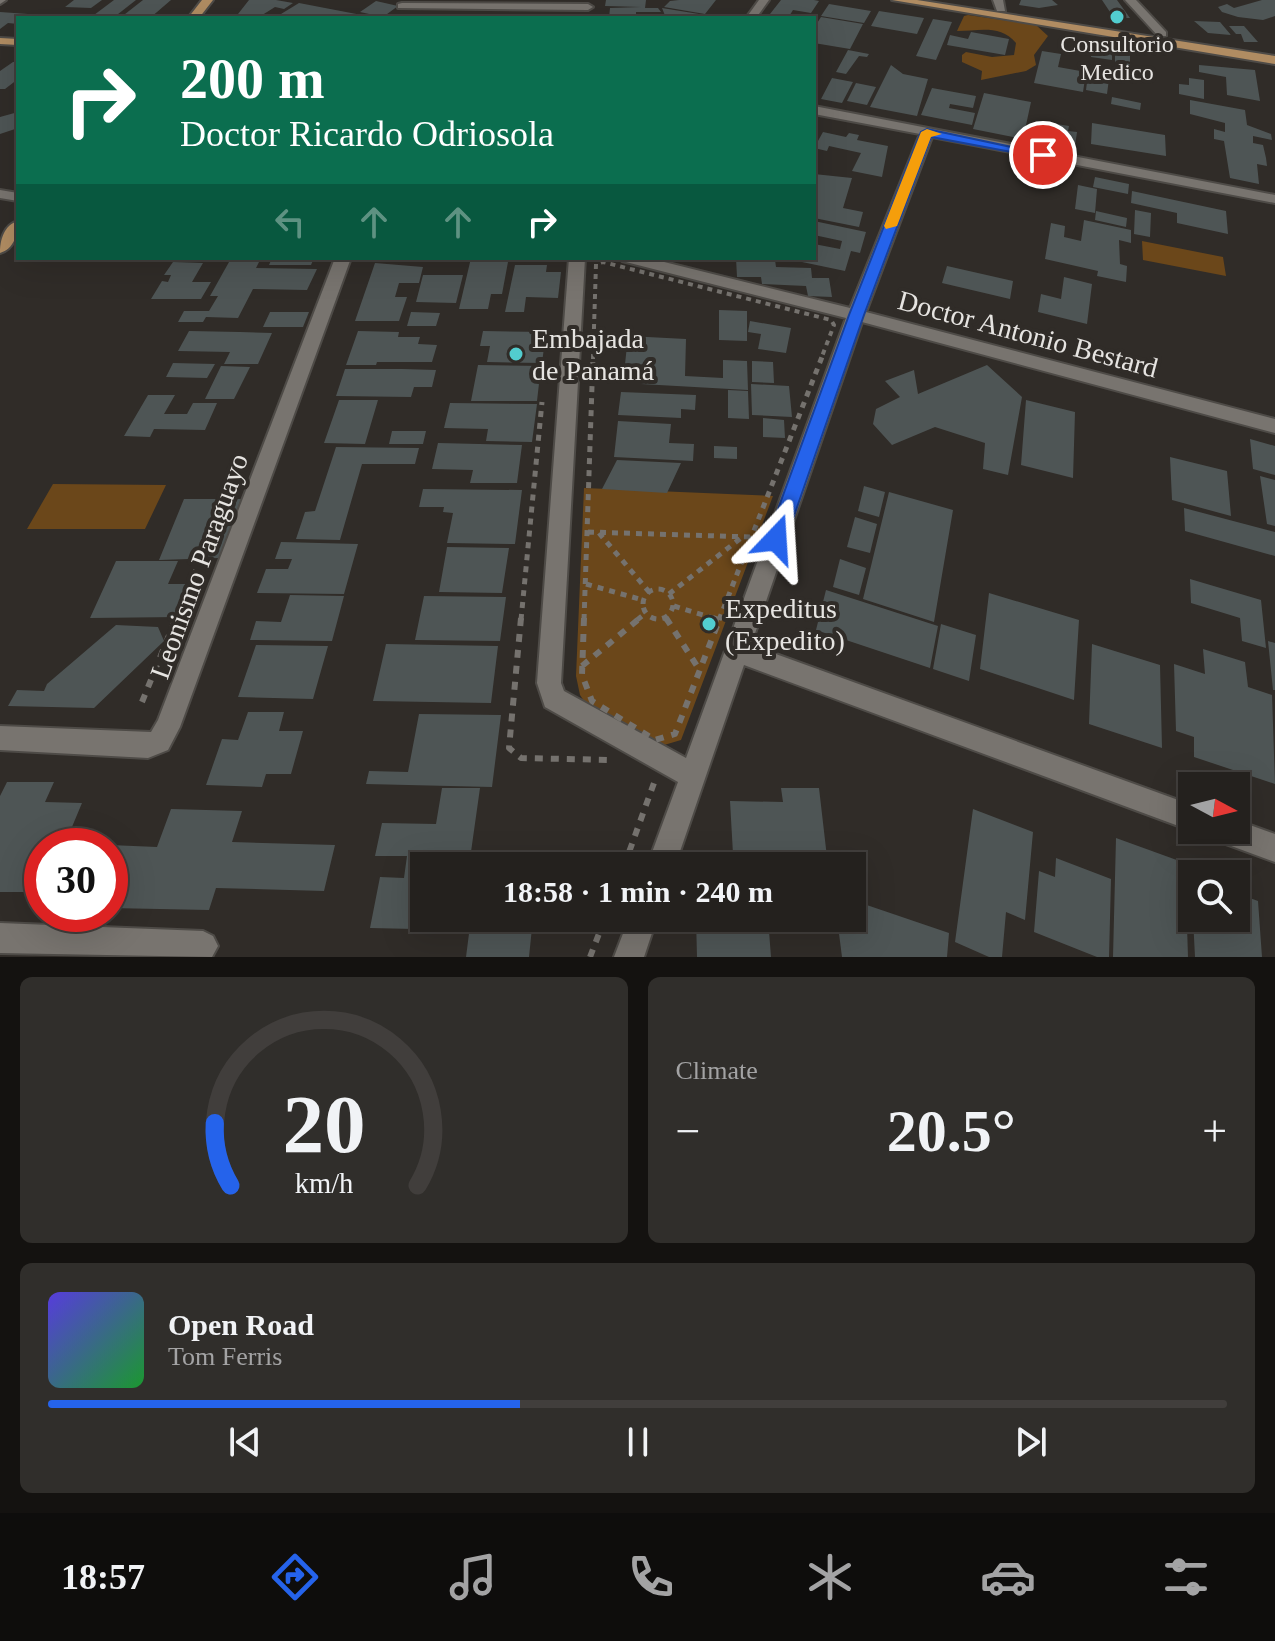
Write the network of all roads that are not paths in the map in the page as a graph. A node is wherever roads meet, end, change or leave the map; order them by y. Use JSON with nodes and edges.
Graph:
{"nodes":[{"id":1,"x":208,"y":0,"type":"edge"},
{"id":2,"x":897,"y":0,"type":"edge"},
{"id":3,"x":945,"y":0,"type":"edge"},
{"id":4,"x":1130,"y":0,"type":"edge"},
{"id":5,"x":402,"y":6,"type":"dead end"},
{"id":6,"x":588,"y":8,"type":"edge"},
{"id":7,"x":1000,"y":9,"type":"edge"},
{"id":8,"x":195,"y":16,"type":"edge"},
{"id":9,"x":1162,"y":34,"type":"junction"},
{"id":10,"x":1275,"y":52,"type":"edge"},
{"id":11,"x":1275,"y":60,"type":"edge"},
{"id":12,"x":816,"y":110,"type":"edge"},
{"id":13,"x":927,"y":132,"type":"junction"},
{"id":14,"x":1275,"y":199,"type":"edge"},
{"id":15,"x":16,"y":231,"type":"edge"},
{"id":16,"x":0,"y":248,"type":"edge"},
{"id":17,"x":342,"y":260,"type":"edge"},
{"id":18,"x":577,"y":260,"type":"edge"},
{"id":19,"x":636,"y":260,"type":"edge"},
{"id":20,"x":856,"y":315,"type":"junction"},
{"id":21,"x":1275,"y":426,"type":"edge"},
{"id":22,"x":736,"y":651,"type":"junction"},
{"id":23,"x":0,"y":738,"type":"edge"},
{"id":24,"x":693,"y":776,"type":"junction"},
{"id":25,"x":1178,"y":813,"type":"edge"},
{"id":26,"x":1250,"y":839,"type":"edge"},
{"id":27,"x":1275,"y":848,"type":"edge"},
{"id":28,"x":666,"y":852,"type":"edge"},
{"id":29,"x":638,"y":932,"type":"edge"},
{"id":30,"x":0,"y":938,"type":"edge"},
{"id":31,"x":203,"y":946,"type":"dead end"},
{"id":32,"x":629,"y":957,"type":"edge"}],
"edges":[{"from":1,"to":8,"type":"main road"},
{"from":2,"to":7,"type":"main road"},
{"from":3,"to":7,"type":"main road"},
{"from":4,"to":9,"type":"street"},
{"from":5,"to":6,"type":"street"},
{"from":7,"to":9,"type":"main road"},
{"from":7,"to":11,"type":"main road"},
{"from":9,"to":10,"type":"main road"},
{"from":12,"to":13,"type":"street"},
{"from":13,"to":14,"type":"street"},
{"from":13,"to":20,"type":"street"},
{"from":15,"to":16,"type":"main road"},
{"from":17,"to":23,"type":"street","name":"Leonismo Paraguayo"},
{"from":18,"to":24,"type":"street"},
{"from":19,"to":20,"type":"street","name":"Doctor Antonio Bestard"},
{"from":20,"to":21,"type":"street","name":"Doctor Antonio Bestard"},
{"from":20,"to":22,"type":"street"},
{"from":22,"to":24,"type":"street"},
{"from":22,"to":25,"type":"street"},
{"from":24,"to":28,"type":"street"},
{"from":26,"to":27,"type":"street"},
{"from":29,"to":32,"type":"street"},
{"from":30,"to":31,"type":"street"}]}
